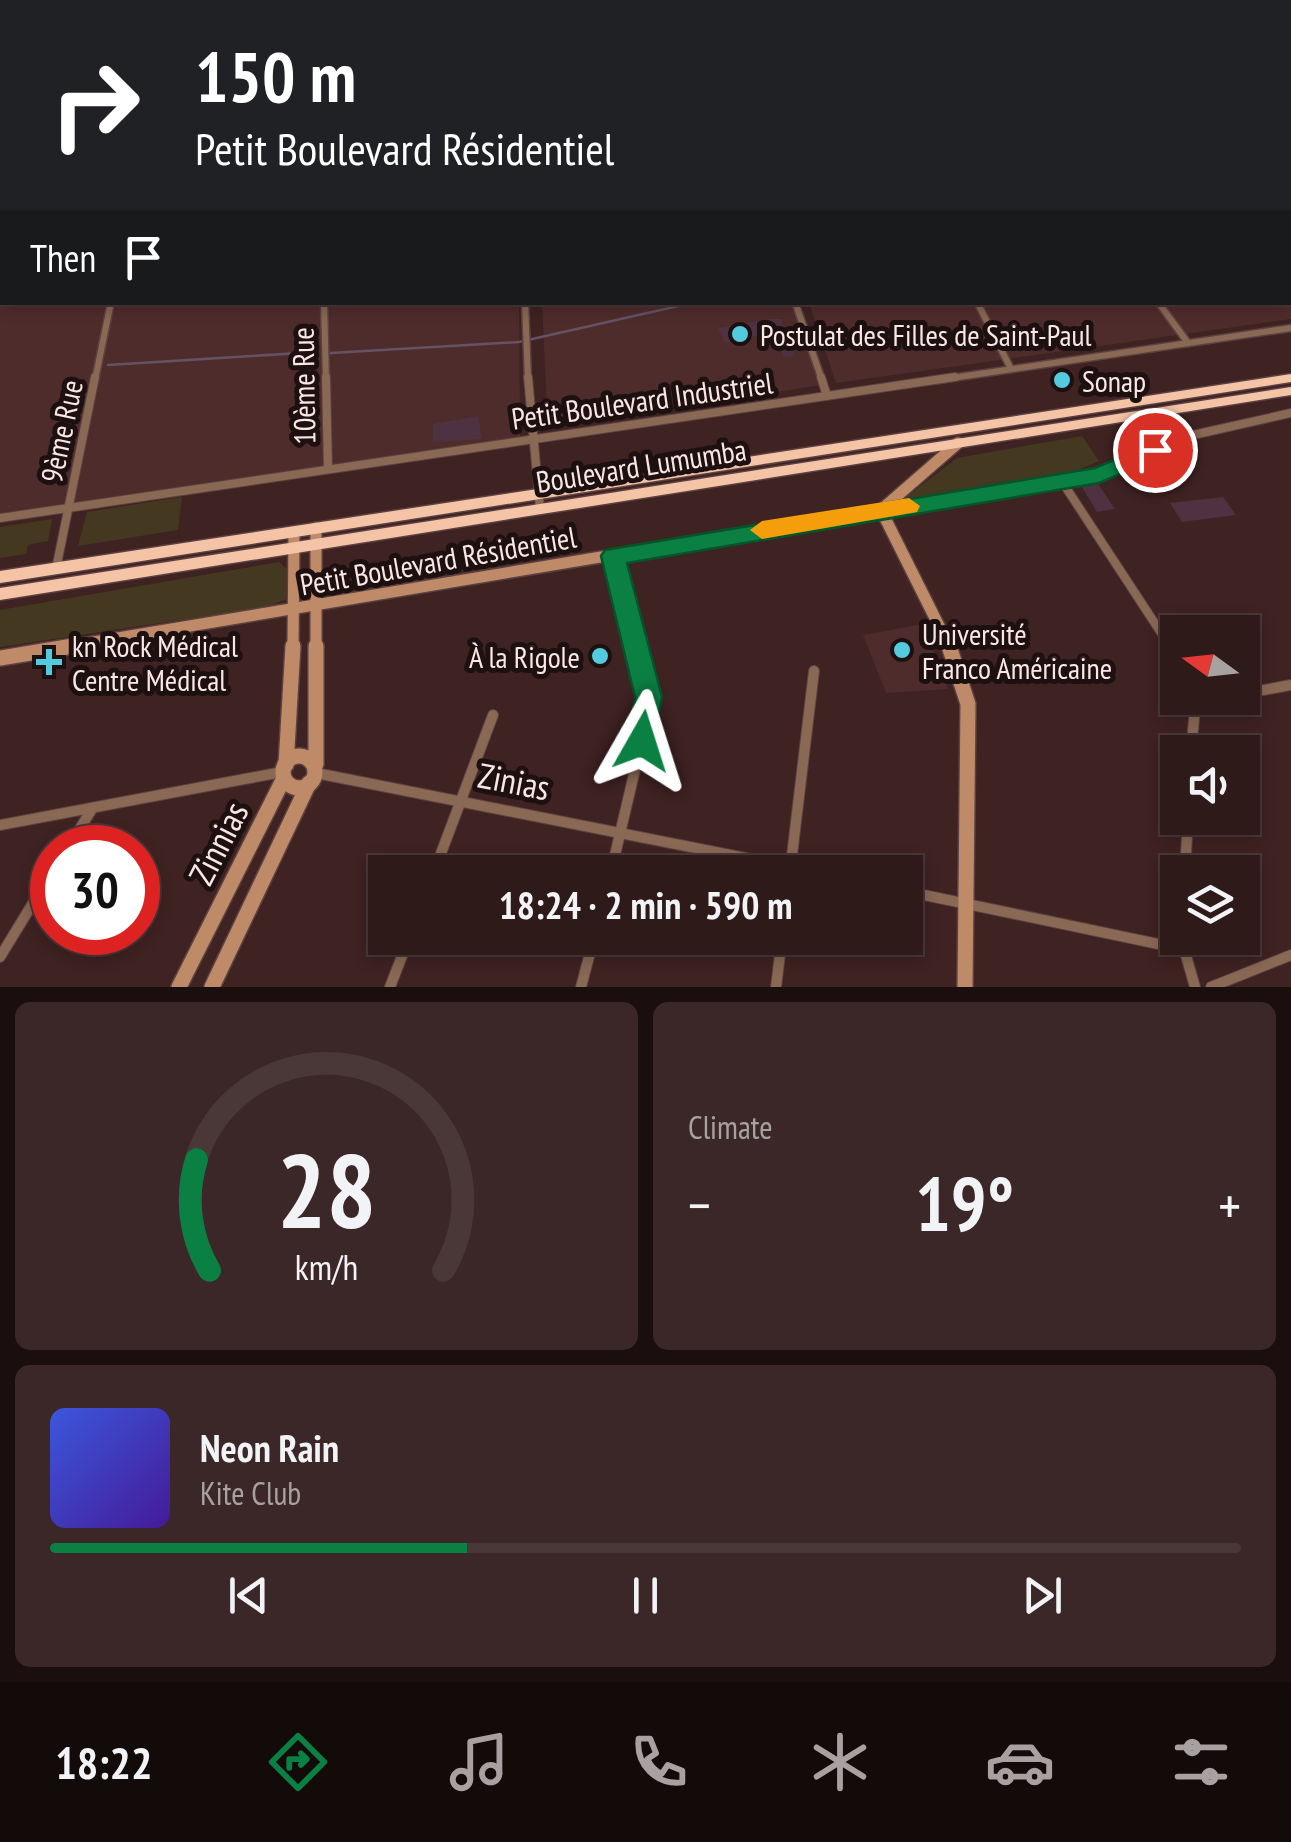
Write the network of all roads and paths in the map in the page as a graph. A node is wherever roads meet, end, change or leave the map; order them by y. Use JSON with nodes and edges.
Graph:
{"nodes":[{"id":1,"x":110,"y":305,"type":"edge"},
{"id":2,"x":324,"y":305,"type":"edge"},
{"id":3,"x":525,"y":305,"type":"edge"},
{"id":4,"x":796,"y":305,"type":"edge"},
{"id":5,"x":978,"y":305,"type":"edge"},
{"id":6,"x":1160,"y":305,"type":"edge"},
{"id":7,"x":1291,"y":328,"type":"edge"},
{"id":8,"x":1188,"y":343,"type":"junction"},
{"id":9,"x":1010,"y":370,"type":"junction"},
{"id":10,"x":1291,"y":378,"type":"edge"},
{"id":11,"x":1291,"y":392,"type":"edge"},
{"id":12,"x":827,"y":396,"type":"junction"},
{"id":13,"x":1291,"y":413,"type":"edge"},
{"id":14,"x":530,"y":440,"type":"junction"},
{"id":15,"x":958,"y":442,"type":"junction"},
{"id":16,"x":328,"y":469,"type":"junction"},
{"id":17,"x":1061,"y":480,"type":"junction"},
{"id":18,"x":538,"y":502,"type":"junction"},
{"id":19,"x":68,"y":508,"type":"junction"},
{"id":20,"x":881,"y":510,"type":"junction"},
{"id":21,"x":0,"y":518,"type":"edge"},
{"id":22,"x":316,"y":528,"type":"junction"},
{"id":23,"x":294,"y":532,"type":"junction"},
{"id":24,"x":316,"y":546,"type":"junction"},
{"id":25,"x":293,"y":549,"type":"junction"},
{"id":26,"x":613,"y":556,"type":"junction"},
{"id":27,"x":56,"y":569,"type":"junction"},
{"id":28,"x":0,"y":578,"type":"edge"},
{"id":29,"x":0,"y":594,"type":"edge"},
{"id":30,"x":317,"y":606,"type":"junction"},
{"id":31,"x":292,"y":610,"type":"junction"},
{"id":32,"x":1160,"y":631,"type":"edge"},
{"id":33,"x":0,"y":658,"type":"edge"},
{"id":34,"x":814,"y":671,"type":"dead end"},
{"id":35,"x":1291,"y":685,"type":"edge"},
{"id":36,"x":1260,"y":691,"type":"edge"},
{"id":37,"x":493,"y":715,"type":"dead end"},
{"id":38,"x":284,"y":772,"type":"junction"},
{"id":39,"x":314,"y":773,"type":"junction"},
{"id":40,"x":461,"y":801,"type":"junction"},
{"id":41,"x":92,"y":808,"type":"junction"},
{"id":42,"x":0,"y":825,"type":"edge"},
{"id":43,"x":82,"y":825,"type":"edge"},
{"id":44,"x":621,"y":834,"type":"junction"},
{"id":45,"x":440,"y":855,"type":"edge"},
{"id":46,"x":615,"y":855,"type":"edge"},
{"id":47,"x":720,"y":855,"type":"edge"},
{"id":48,"x":793,"y":855,"type":"edge"},
{"id":49,"x":923,"y":896,"type":"edge"},
{"id":50,"x":968,"y":905,"type":"junction"},
{"id":51,"x":30,"y":908,"type":"edge"},
{"id":52,"x":1160,"y":939,"type":"edge"},
{"id":53,"x":402,"y":955,"type":"edge"},
{"id":54,"x":589,"y":955,"type":"edge"},
{"id":55,"x":780,"y":955,"type":"edge"},
{"id":56,"x":1185,"y":955,"type":"edge"},
{"id":57,"x":1291,"y":955,"type":"edge"},
{"id":58,"x":0,"y":958,"type":"edge"},
{"id":59,"x":179,"y":987,"type":"edge"},
{"id":60,"x":212,"y":987,"type":"edge"},
{"id":61,"x":390,"y":987,"type":"edge"},
{"id":62,"x":581,"y":987,"type":"edge"},
{"id":63,"x":776,"y":987,"type":"edge"},
{"id":64,"x":965,"y":987,"type":"edge"},
{"id":65,"x":1194,"y":987,"type":"edge"},
{"id":66,"x":1211,"y":987,"type":"edge"}],
"edges":[{"from":1,"to":19,"type":"street","name":"9ème Rue"},
{"from":2,"to":16,"type":"street","name":"10ème Rue"},
{"from":3,"to":14,"type":"street"},
{"from":4,"to":12,"type":"street"},
{"from":5,"to":9,"type":"street"},
{"from":6,"to":8,"type":"street"},
{"from":7,"to":8,"type":"street","name":"Petit Boulevard Industriel"},
{"from":8,"to":9,"type":"street","name":"Petit Boulevard Industriel"},
{"from":9,"to":12,"type":"street","name":"Petit Boulevard Industriel"},
{"from":10,"to":18,"type":"highway","name":"Boulevard Lumumba"},
{"from":11,"to":15,"type":"highway","name":"Boulevard Lumumba"},
{"from":12,"to":14,"type":"street","name":"Petit Boulevard Industriel"},
{"from":13,"to":17,"type":"street","name":"Petit Boulevard Résidentiel"},
{"from":14,"to":16,"type":"street","name":"Petit Boulevard Industriel"},
{"from":14,"to":18,"type":"street"},
{"from":15,"to":18,"type":"highway","name":"Boulevard Lumumba"},
{"from":15,"to":20,"type":"street"},
{"from":16,"to":19,"type":"street","name":"Petit Boulevard Industriel"},
{"from":17,"to":20,"type":"street","name":"Petit Boulevard Résidentiel"},
{"from":17,"to":32,"type":"street"},
{"from":18,"to":22,"type":"highway","name":"Boulevard Lumumba"},
{"from":18,"to":24,"type":"highway","name":"Boulevard Lumumba"},
{"from":19,"to":21,"type":"street","name":"Petit Boulevard Industriel"},
{"from":19,"to":27,"type":"street","name":"9ème Rue"},
{"from":20,"to":26,"type":"street","name":"Petit Boulevard Résidentiel"},
{"from":20,"to":50,"type":"street"},
{"from":22,"to":23,"type":"highway","name":"Boulevard Lumumba"},
{"from":22,"to":24,"type":"street"},
{"from":23,"to":25,"type":"street"},
{"from":23,"to":27,"type":"highway","name":"Boulevard Lumumba"},
{"from":24,"to":25,"type":"highway","name":"Boulevard Lumumba"},
{"from":24,"to":30,"type":"street"},
{"from":25,"to":29,"type":"highway","name":"Boulevard Lumumba"},
{"from":25,"to":31,"type":"street"},
{"from":26,"to":30,"type":"street","name":"Petit Boulevard Résidentiel"},
{"from":26,"to":44,"type":"street"},
{"from":27,"to":28,"type":"highway","name":"Boulevard Lumumba"},
{"from":30,"to":31,"type":"street","name":"Petit Boulevard Résidentiel"},
{"from":30,"to":39,"type":"street"},
{"from":31,"to":33,"type":"street","name":"Petit Boulevard Résidentiel"},
{"from":31,"to":38,"type":"street"},
{"from":34,"to":48,"type":"street"},
{"from":35,"to":36,"type":"street"},
{"from":37,"to":40,"type":"street"},
{"from":38,"to":39,"type":"street","name":"Zinnias"},
{"from":38,"to":39,"type":"street"},
{"from":38,"to":41,"type":"street"},
{"from":38,"to":59,"type":"street","name":"Zinnias"},
{"from":39,"to":40,"type":"street","name":"Zinias"},
{"from":39,"to":60,"type":"street"},
{"from":40,"to":44,"type":"street","name":"Zinias"},
{"from":40,"to":45,"type":"street"},
{"from":41,"to":42,"type":"street"},
{"from":41,"to":43,"type":"street"},
{"from":44,"to":46,"type":"street"},
{"from":44,"to":47,"type":"street","name":"Zinias"},
{"from":49,"to":50,"type":"street"},
{"from":50,"to":52,"type":"street"},
{"from":50,"to":64,"type":"street"},
{"from":51,"to":58,"type":"street"},
{"from":53,"to":61,"type":"street"},
{"from":54,"to":62,"type":"street"},
{"from":55,"to":63,"type":"street"},
{"from":56,"to":65,"type":"street"},
{"from":57,"to":66,"type":"street"}]}
